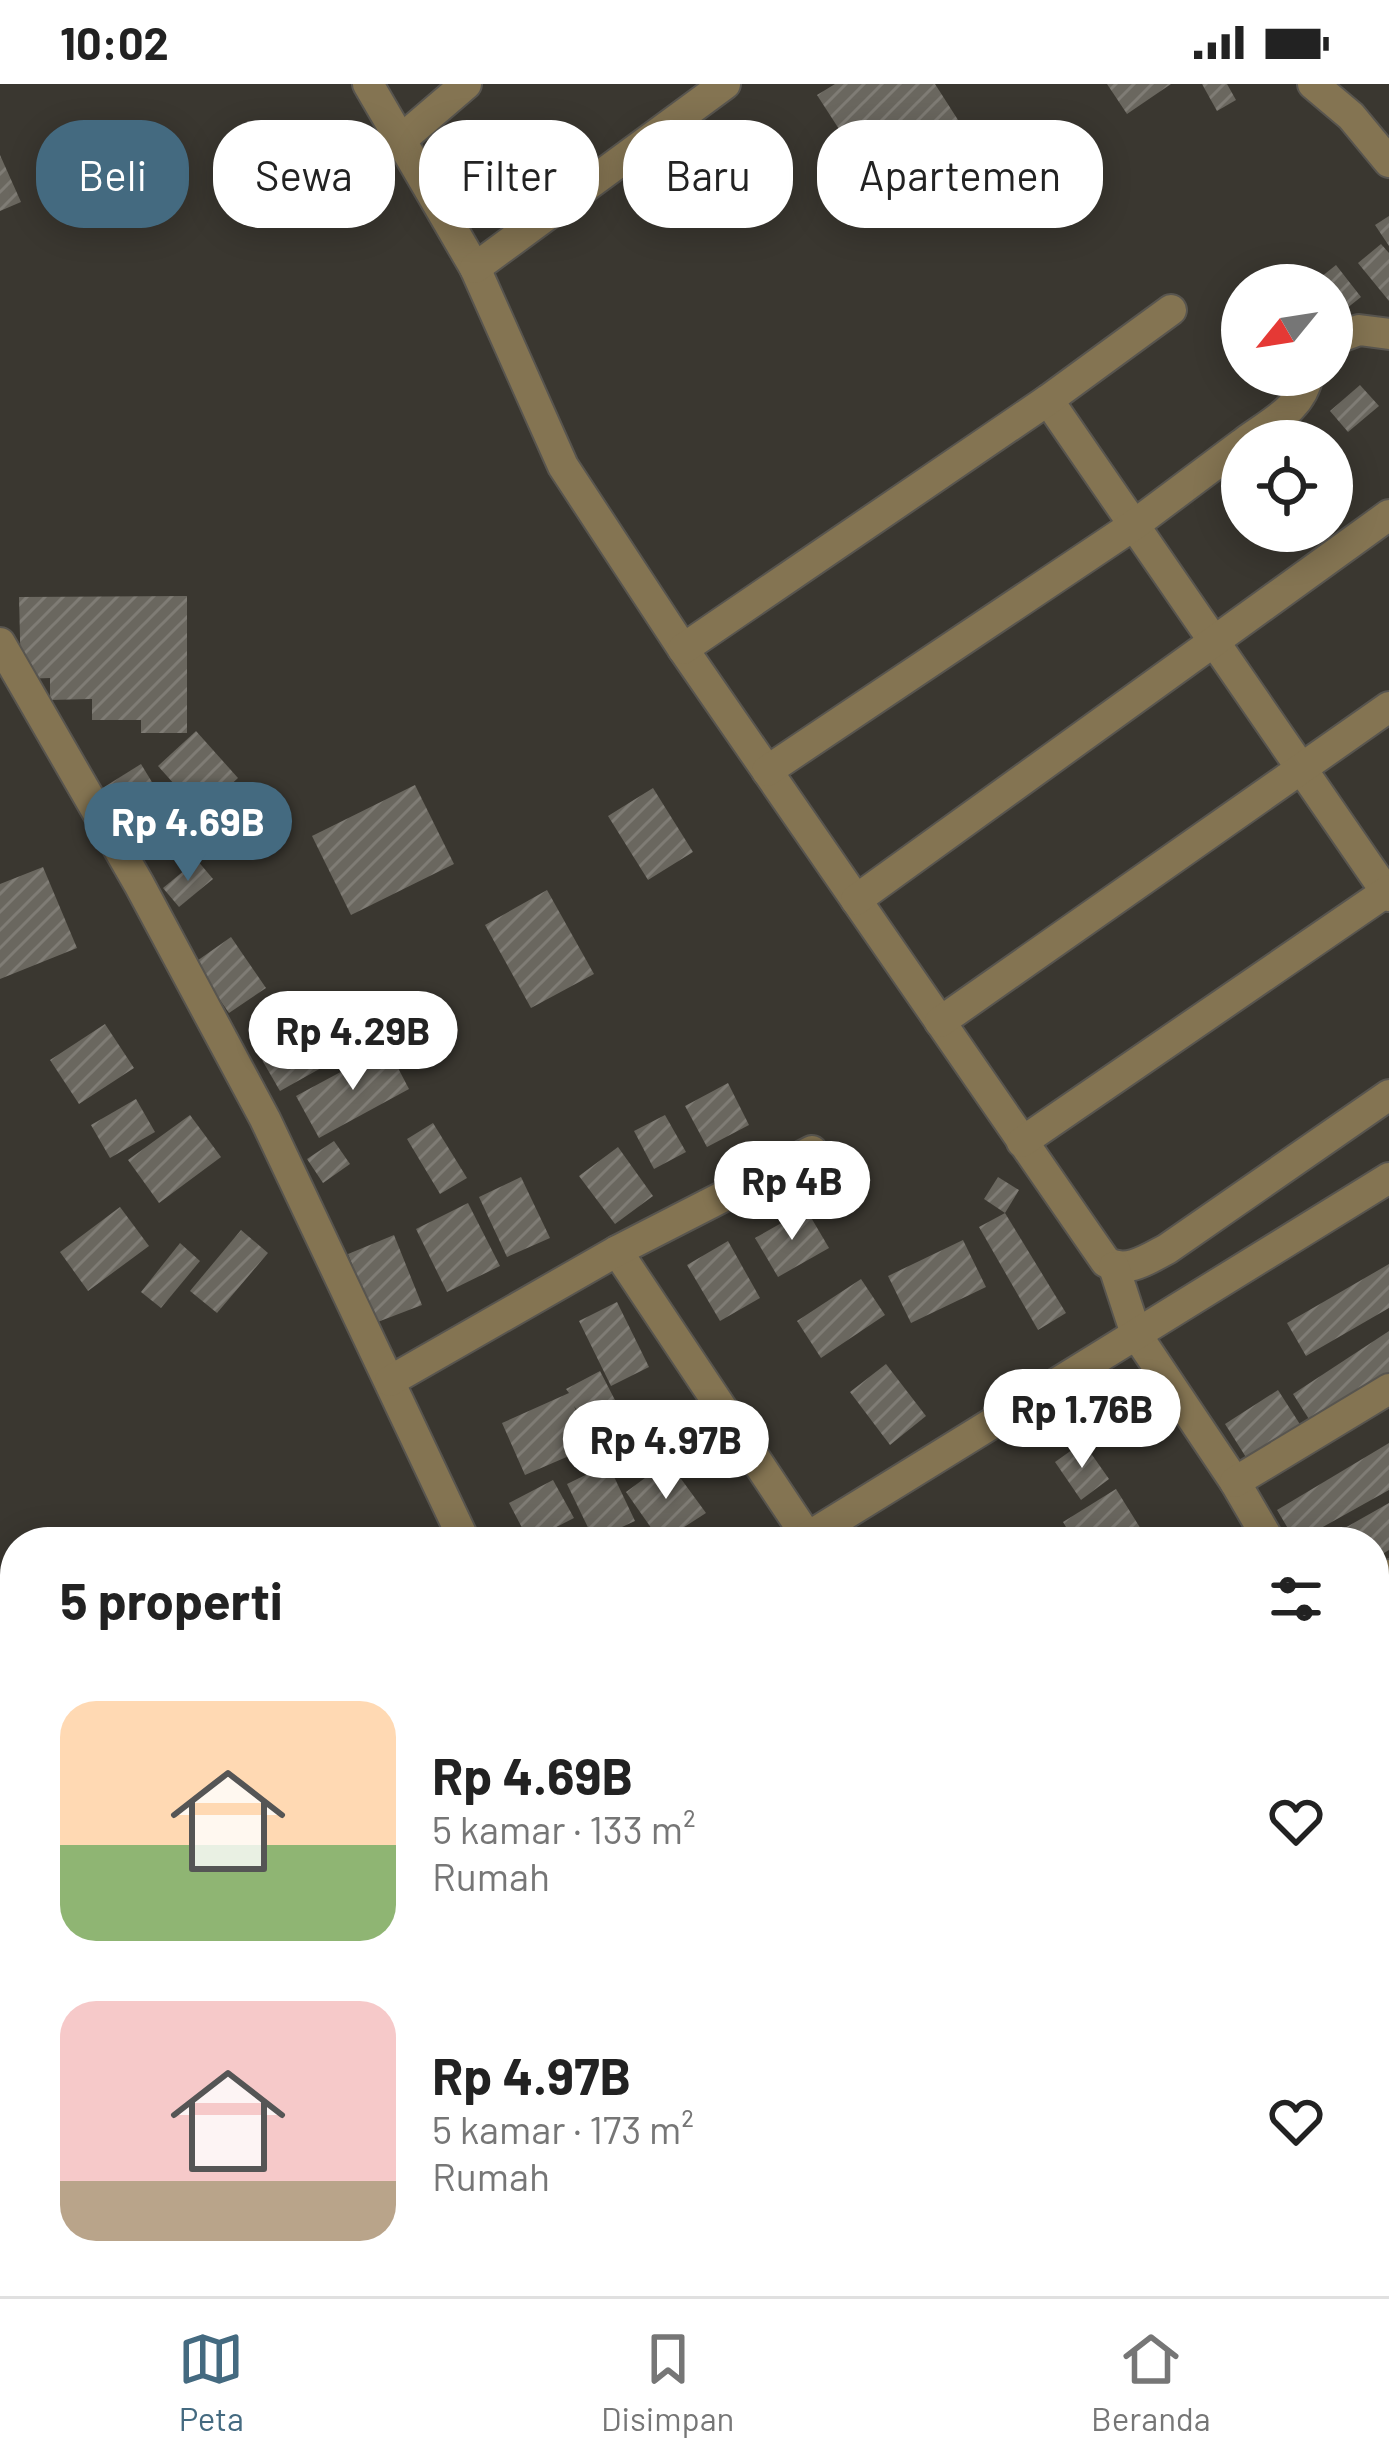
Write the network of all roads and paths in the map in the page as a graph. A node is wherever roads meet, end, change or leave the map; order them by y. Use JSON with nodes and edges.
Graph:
{"nodes":[{"id":1,"x":368,"y":84,"type":"edge"},
{"id":2,"x":466,"y":84,"type":"edge"},
{"id":3,"x":725,"y":84,"type":"edge"},
{"id":4,"x":1313,"y":84,"type":"edge"},
{"id":5,"x":402,"y":139,"type":"junction"},
{"id":6,"x":1389,"y":162,"type":"edge"},
{"id":7,"x":475,"y":268,"type":"junction"},
{"id":8,"x":1171,"y":310,"type":"dead end"},
{"id":9,"x":1353,"y":331,"type":"edge"},
{"id":10,"x":1389,"y":334,"type":"edge"},
{"id":11,"x":1303,"y":396,"type":"edge"},
{"id":12,"x":1048,"y":400,"type":"junction"},
{"id":13,"x":1274,"y":420,"type":"edge"},
{"id":14,"x":1221,"y":459,"type":"edge"},
{"id":15,"x":1389,"y":515,"type":"edge"},
{"id":16,"x":1134,"y":525,"type":"junction"},
{"id":17,"x":0,"y":643,"type":"edge"},
{"id":18,"x":1216,"y":644,"type":"junction"},
{"id":19,"x":683,"y":649,"type":"junction"},
{"id":20,"x":1389,"y":707,"type":"edge"},
{"id":21,"x":1303,"y":770,"type":"junction"},
{"id":22,"x":767,"y":771,"type":"junction"},
{"id":23,"x":1388,"y":892,"type":"edge"},
{"id":24,"x":856,"y":900,"type":"junction"},
{"id":25,"x":940,"y":1022,"type":"junction"},
{"id":26,"x":1389,"y":1095,"type":"edge"},
{"id":27,"x":1022,"y":1142,"type":"junction"},
{"id":28,"x":812,"y":1151,"type":"dead end"},
{"id":29,"x":1389,"y":1178,"type":"edge"},
{"id":30,"x":617,"y":1252,"type":"junction"},
{"id":31,"x":1114,"y":1267,"type":"junction"},
{"id":32,"x":1136,"y":1334,"type":"junction"},
{"id":33,"x":390,"y":1381,"type":"junction"},
{"id":34,"x":1389,"y":1389,"type":"edge"},
{"id":35,"x":1235,"y":1482,"type":"junction"},
{"id":36,"x":458,"y":1527,"type":"edge"},
{"id":37,"x":796,"y":1527,"type":"edge"},
{"id":38,"x":825,"y":1527,"type":"edge"},
{"id":39,"x":1261,"y":1527,"type":"edge"}],
"edges":[{"from":1,"to":5,"type":"street"},
{"from":2,"to":5,"type":"street"},
{"from":3,"to":7,"type":"street"},
{"from":4,"to":6,"type":"street"},
{"from":5,"to":7,"type":"street"},
{"from":7,"to":19,"type":"street"},
{"from":8,"to":12,"type":"street"},
{"from":9,"to":10,"type":"street"},
{"from":11,"to":13,"type":"street"},
{"from":12,"to":16,"type":"street"},
{"from":12,"to":19,"type":"street"},
{"from":14,"to":16,"type":"street"},
{"from":15,"to":18,"type":"street"},
{"from":16,"to":18,"type":"street"},
{"from":16,"to":22,"type":"street"},
{"from":17,"to":33,"type":"street"},
{"from":18,"to":21,"type":"street"},
{"from":18,"to":24,"type":"street"},
{"from":19,"to":22,"type":"street"},
{"from":20,"to":21,"type":"street"},
{"from":21,"to":23,"type":"street"},
{"from":21,"to":25,"type":"street"},
{"from":22,"to":24,"type":"street"},
{"from":23,"to":27,"type":"street"},
{"from":24,"to":25,"type":"street"},
{"from":25,"to":27,"type":"street"},
{"from":26,"to":31,"type":"street"},
{"from":27,"to":31,"type":"street"},
{"from":28,"to":30,"type":"street"},
{"from":29,"to":32,"type":"street"},
{"from":30,"to":33,"type":"street"},
{"from":30,"to":37,"type":"street"},
{"from":31,"to":32,"type":"street"},
{"from":32,"to":35,"type":"street"},
{"from":32,"to":38,"type":"street"},
{"from":33,"to":36,"type":"street"},
{"from":34,"to":35,"type":"street"},
{"from":35,"to":39,"type":"street"}]}
